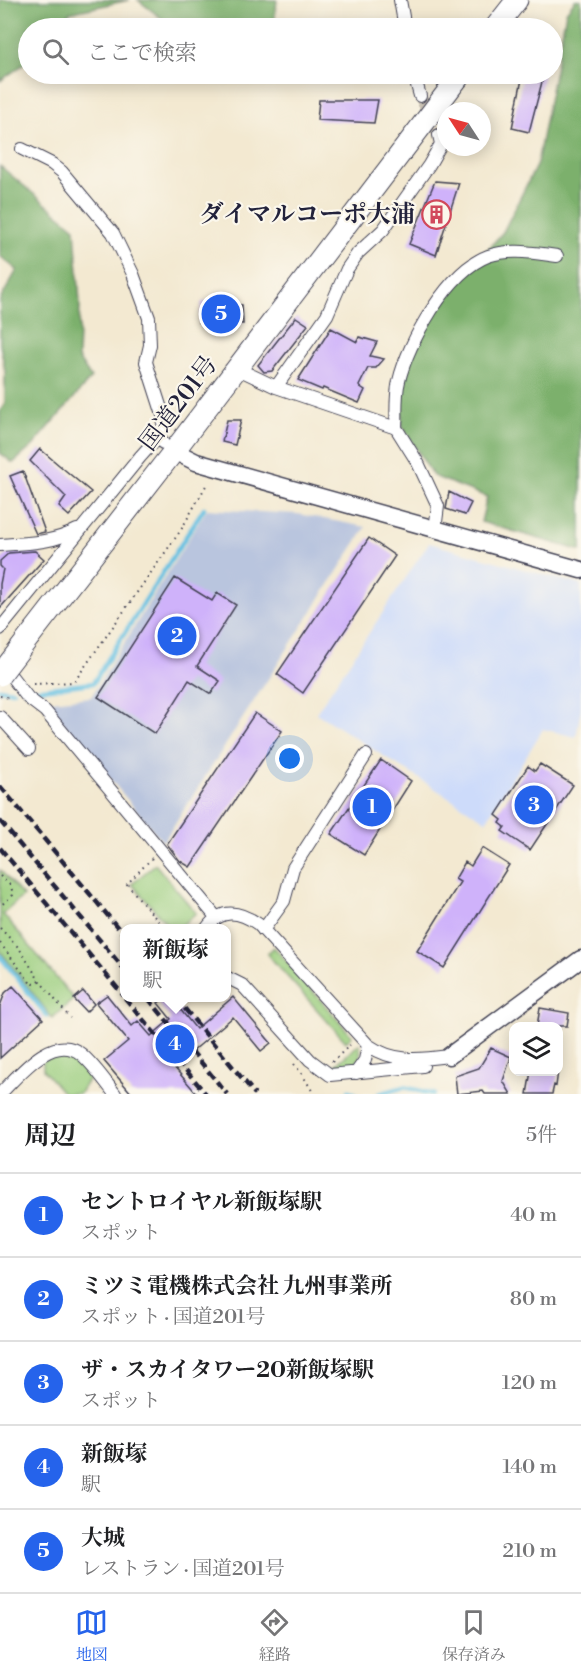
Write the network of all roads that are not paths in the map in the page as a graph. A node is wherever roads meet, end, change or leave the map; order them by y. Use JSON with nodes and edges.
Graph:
{"nodes":[{"id":1,"x":400,"y":0,"type":"edge"},
{"id":2,"x":517,"y":0,"type":"edge"},
{"id":3,"x":403,"y":18,"type":"edge"},
{"id":4,"x":503,"y":18,"type":"edge"},
{"id":5,"x":417,"y":84,"type":"edge"},
{"id":6,"x":453,"y":84,"type":"edge"},
{"id":7,"x":420,"y":96,"type":"tunnel mouth"},
{"id":8,"x":22,"y":149,"type":"dead end"},
{"id":9,"x":437,"y":151,"type":"edge"},
{"id":10,"x":557,"y":256,"type":"dead end"},
{"id":11,"x":236,"y":368,"type":"junction"},
{"id":12,"x":276,"y":387,"type":"junction"},
{"id":13,"x":396,"y":428,"type":"junction"},
{"id":14,"x":166,"y":445,"type":"junction"},
{"id":15,"x":83,"y":526,"type":"junction"},
{"id":16,"x":435,"y":530,"type":"junction"},
{"id":17,"x":0,"y":545,"type":"edge"},
{"id":18,"x":581,"y":570,"type":"edge"},
{"id":19,"x":0,"y":629,"type":"edge"},
{"id":20,"x":0,"y":661,"type":"edge"},
{"id":21,"x":9,"y":680,"type":"edge"},
{"id":22,"x":0,"y":717,"type":"edge"},
{"id":23,"x":29,"y":749,"type":"dead end"},
{"id":24,"x":366,"y":755,"type":"dead end"},
{"id":25,"x":216,"y":917,"type":"junction"},
{"id":26,"x":210,"y":924,"type":"edge"},
{"id":27,"x":263,"y":930,"type":"junction"},
{"id":28,"x":581,"y":959,"type":"edge"},
{"id":29,"x":231,"y":980,"type":"edge"},
{"id":30,"x":362,"y":1042,"type":"junction"},
{"id":31,"x":449,"y":1056,"type":"junction"},
{"id":32,"x":356,"y":1073,"type":"junction"},
{"id":33,"x":0,"y":1094,"type":"edge"},
{"id":34,"x":116,"y":1094,"type":"edge"}],
"edges":[{"from":1,"to":3,"type":"street"},
{"from":2,"to":4,"type":"highway"},
{"from":5,"to":7,"type":"street"},
{"from":6,"to":11,"type":"highway","name":"国道201号"},
{"from":8,"to":14,"type":"street"},
{"from":9,"to":12,"type":"street"},
{"from":10,"to":13,"type":"street"},
{"from":11,"to":12,"type":"street"},
{"from":11,"to":14,"type":"highway","name":"国道201号"},
{"from":12,"to":13,"type":"street"},
{"from":13,"to":16,"type":"street"},
{"from":14,"to":15,"type":"street"},
{"from":14,"to":16,"type":"street"},
{"from":14,"to":21,"type":"highway","name":"国道201号","bridge":true},
{"from":15,"to":17,"type":"street"},
{"from":15,"to":19,"type":"street"},
{"from":16,"to":18,"type":"street"},
{"from":20,"to":21,"type":"street"},
{"from":21,"to":25,"type":"street"},
{"from":22,"to":23,"type":"street"},
{"from":24,"to":27,"type":"street"},
{"from":25,"to":26,"type":"street"},
{"from":25,"to":27,"type":"street"},
{"from":27,"to":30,"type":"street"},
{"from":28,"to":31,"type":"street"},
{"from":29,"to":32,"type":"street"},
{"from":30,"to":31,"type":"street"},
{"from":30,"to":32,"type":"street"},
{"from":31,"to":32,"type":"street"},
{"from":33,"to":34,"type":"street"}]}
